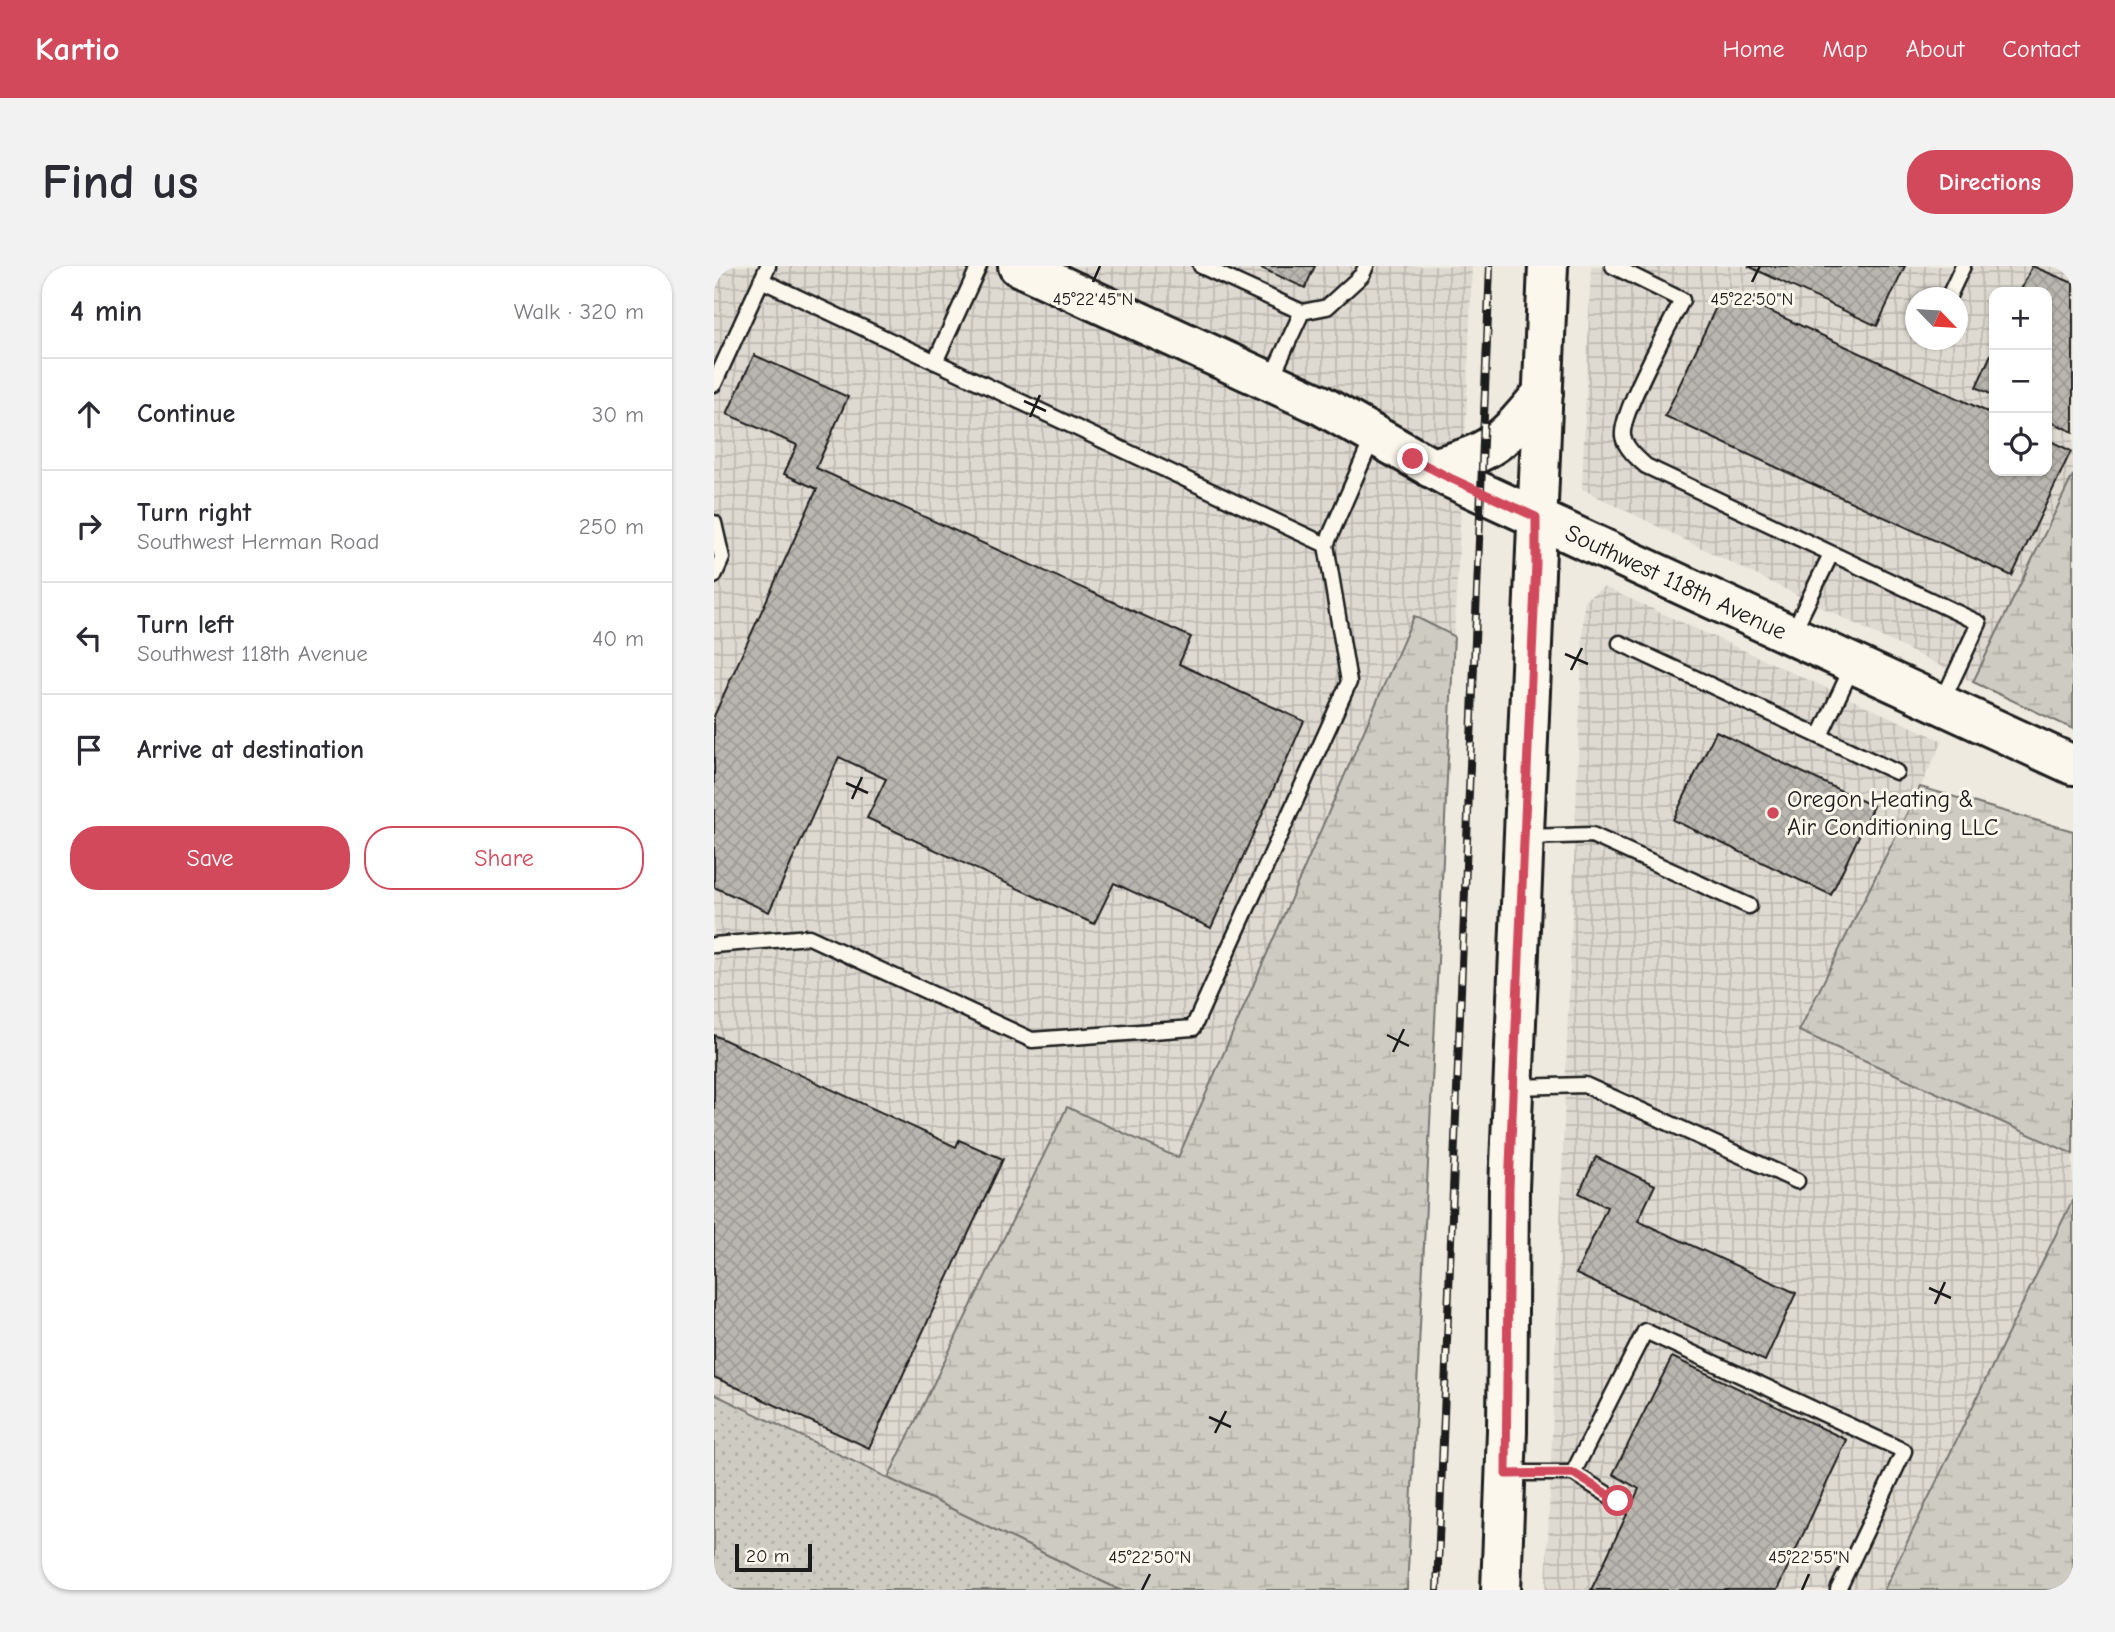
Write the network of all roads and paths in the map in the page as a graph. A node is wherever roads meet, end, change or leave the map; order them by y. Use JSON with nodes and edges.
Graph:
{"nodes":[{"id":1,"x":768,"y":266,"type":"edge"},
{"id":2,"x":979,"y":266,"type":"edge"},
{"id":3,"x":1018,"y":266,"type":"edge"},
{"id":4,"x":1201,"y":266,"type":"edge"},
{"id":5,"x":1366,"y":266,"type":"edge"},
{"id":6,"x":1548,"y":266,"type":"edge"},
{"id":7,"x":1613,"y":266,"type":"edge"},
{"id":8,"x":1962,"y":266,"type":"edge"},
{"id":9,"x":761,"y":280,"type":"junction"},
{"id":10,"x":1953,"y":287,"type":"edge"},
{"id":11,"x":1302,"y":312,"type":"junction"},
{"id":12,"x":935,"y":362,"type":"junction"},
{"id":13,"x":1269,"y":381,"type":"junction"},
{"id":14,"x":714,"y":384,"type":"edge"},
{"id":15,"x":1543,"y":393,"type":"junction"},
{"id":16,"x":1374,"y":436,"type":"junction"},
{"id":17,"x":1431,"y":468,"type":"junction"},
{"id":18,"x":1536,"y":517,"type":"junction"},
{"id":19,"x":714,"y":523,"type":"edge"},
{"id":20,"x":1326,"y":545,"type":"junction"},
{"id":21,"x":1831,"y":554,"type":"junction"},
{"id":22,"x":714,"y":576,"type":"edge"},
{"id":23,"x":1792,"y":635,"type":"junction"},
{"id":24,"x":1620,"y":643,"type":"dead end"},
{"id":25,"x":1854,"y":664,"type":"junction"},
{"id":26,"x":1941,"y":704,"type":"junction"},
{"id":27,"x":1820,"y":736,"type":"junction"},
{"id":28,"x":2073,"y":765,"type":"edge"},
{"id":29,"x":1896,"y":772,"type":"dead end"},
{"id":30,"x":1524,"y":837,"type":"junction"},
{"id":31,"x":1749,"y":906,"type":"dead end"},
{"id":32,"x":714,"y":945,"type":"edge"},
{"id":33,"x":1513,"y":1087,"type":"junction"},
{"id":34,"x":1797,"y":1181,"type":"dead end"},
{"id":35,"x":1573,"y":1473,"type":"junction"},
{"id":36,"x":1506,"y":1474,"type":"junction"},
{"id":37,"x":1618,"y":1501,"type":"dead end"},
{"id":38,"x":1501,"y":1590,"type":"edge"},
{"id":39,"x":1838,"y":1590,"type":"edge"}],
"edges":[{"from":1,"to":9,"type":"lane"},
{"from":2,"to":12,"type":"lane"},
{"from":3,"to":13,"type":"main road","name":"Southwest 118th Avenue"},
{"from":4,"to":11,"type":"lane"},
{"from":5,"to":11,"type":"lane"},
{"from":6,"to":15,"type":"main road"},
{"from":7,"to":21,"type":"lane"},
{"from":8,"to":10,"type":"lane"},
{"from":9,"to":12,"type":"lane"},
{"from":9,"to":14,"type":"lane"},
{"from":11,"to":13,"type":"lane"},
{"from":12,"to":20,"type":"lane"},
{"from":13,"to":16,"type":"main road","name":"Southwest 118th Avenue"},
{"from":15,"to":17,"type":"main road"},
{"from":15,"to":18,"type":"main road"},
{"from":16,"to":17,"type":"main road","name":"Southwest 118th Avenue"},
{"from":16,"to":20,"type":"lane"},
{"from":17,"to":18,"type":"main road","name":"Southwest 118th Avenue"},
{"from":18,"to":23,"type":"main road","name":"Southwest 118th Avenue"},
{"from":18,"to":30,"type":"main road"},
{"from":19,"to":22,"type":"lane"},
{"from":20,"to":32,"type":"lane"},
{"from":21,"to":23,"type":"lane"},
{"from":21,"to":26,"type":"lane"},
{"from":23,"to":25,"type":"main road","name":"Southwest 118th Avenue"},
{"from":24,"to":27,"type":"lane"},
{"from":25,"to":26,"type":"main road","name":"Southwest 118th Avenue"},
{"from":25,"to":27,"type":"lane"},
{"from":26,"to":28,"type":"main road","name":"Southwest 118th Avenue"},
{"from":27,"to":29,"type":"lane"},
{"from":30,"to":31,"type":"lane"},
{"from":30,"to":33,"type":"main road"},
{"from":33,"to":34,"type":"lane"},
{"from":33,"to":36,"type":"main road"},
{"from":35,"to":36,"type":"lane"},
{"from":35,"to":37,"type":"lane"},
{"from":35,"to":39,"type":"lane"},
{"from":36,"to":38,"type":"main road"}]}
